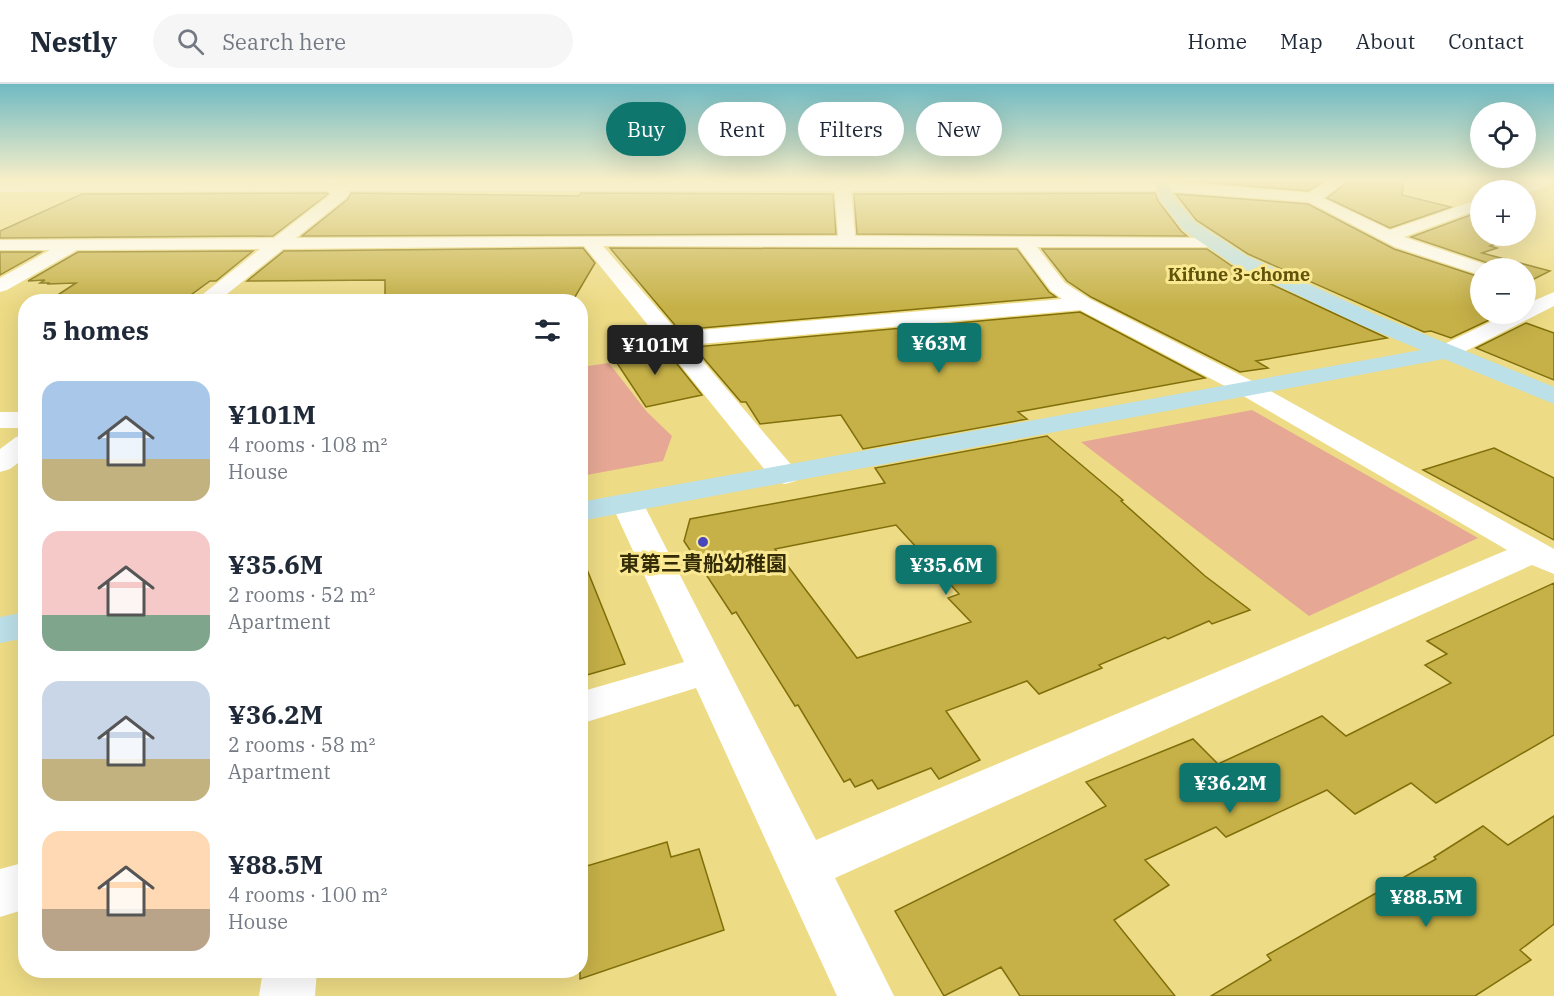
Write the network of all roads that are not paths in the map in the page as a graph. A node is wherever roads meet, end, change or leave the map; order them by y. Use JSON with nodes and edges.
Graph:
{"nodes":[{"id":1,"x":304,"y":222,"type":"edge"},
{"id":2,"x":845,"y":222,"type":"edge"},
{"id":3,"x":1185,"y":222,"type":"edge"},
{"id":4,"x":1358,"y":222,"type":"edge"},
{"id":5,"x":1431,"y":222,"type":"edge"},
{"id":6,"x":1388,"y":237,"type":"junction"},
{"id":7,"x":589,"y":241,"type":"junction"},
{"id":8,"x":1023,"y":241,"type":"junction"},
{"id":9,"x":847,"y":242,"type":"junction"},
{"id":10,"x":1213,"y":242,"type":"junction"},
{"id":11,"x":276,"y":243,"type":"junction"},
{"id":12,"x":0,"y":245,"type":"edge"},
{"id":13,"x":72,"y":246,"type":"junction"},
{"id":14,"x":1470,"y":266,"type":"edge"},
{"id":15,"x":0,"y":286,"type":"edge"},
{"id":16,"x":213,"y":294,"type":"edge"},
{"id":17,"x":1554,"y":298,"type":"edge"},
{"id":18,"x":1083,"y":303,"type":"junction"},
{"id":19,"x":1536,"y":307,"type":"edge"},
{"id":20,"x":1502,"y":324,"type":"edge"},
{"id":21,"x":670,"y":340,"type":"junction"},
{"id":22,"x":1446,"y":352,"type":"junction"},
{"id":23,"x":1249,"y":389,"type":"junction"},
{"id":24,"x":1554,"y":396,"type":"edge"},
{"id":25,"x":0,"y":420,"type":"edge"},
{"id":26,"x":18,"y":420,"type":"edge"},
{"id":27,"x":18,"y":449,"type":"edge"},
{"id":28,"x":0,"y":463,"type":"edge"},
{"id":29,"x":785,"y":476,"type":"junction"},
{"id":30,"x":627,"y":503,"type":"junction"},
{"id":31,"x":588,"y":510,"type":"edge"},
{"id":32,"x":1544,"y":558,"type":"edge"},
{"id":33,"x":18,"y":627,"type":"edge"},
{"id":34,"x":0,"y":630,"type":"edge"},
{"id":35,"x":708,"y":670,"type":"junction"},
{"id":36,"x":588,"y":706,"type":"edge"},
{"id":37,"x":804,"y":868,"type":"junction"},
{"id":38,"x":18,"y":887,"type":"edge"},
{"id":39,"x":0,"y":893,"type":"edge"},
{"id":40,"x":289,"y":978,"type":"edge"},
{"id":41,"x":287,"y":996,"type":"edge"},
{"id":42,"x":866,"y":996,"type":"edge"}],
"edges":[{"from":1,"to":11,"type":"street"},
{"from":2,"to":9,"type":"street"},
{"from":3,"to":10,"type":"street"},
{"from":4,"to":6,"type":"street"},
{"from":5,"to":6,"type":"street"},
{"from":6,"to":14,"type":"street"},
{"from":7,"to":9,"type":"street"},
{"from":7,"to":11,"type":"street"},
{"from":7,"to":21,"type":"street"},
{"from":8,"to":9,"type":"street"},
{"from":8,"to":10,"type":"street"},
{"from":8,"to":18,"type":"street"},
{"from":10,"to":22,"type":"street"},
{"from":11,"to":13,"type":"street"},
{"from":11,"to":16,"type":"street"},
{"from":12,"to":13,"type":"street"},
{"from":13,"to":15,"type":"street"},
{"from":17,"to":19,"type":"street"},
{"from":18,"to":21,"type":"street"},
{"from":18,"to":23,"type":"street"},
{"from":20,"to":22,"type":"street"},
{"from":21,"to":29,"type":"street"},
{"from":22,"to":23,"type":"street"},
{"from":22,"to":24,"type":"street"},
{"from":23,"to":29,"type":"street"},
{"from":23,"to":32,"type":"street"},
{"from":25,"to":26,"type":"street"},
{"from":27,"to":28,"type":"street"},
{"from":29,"to":30,"type":"street"},
{"from":30,"to":31,"type":"street"},
{"from":30,"to":35,"type":"street"},
{"from":32,"to":37,"type":"street"},
{"from":33,"to":34,"type":"street"},
{"from":35,"to":36,"type":"street"},
{"from":35,"to":37,"type":"street"},
{"from":37,"to":42,"type":"street"},
{"from":38,"to":39,"type":"street"},
{"from":40,"to":41,"type":"street"}]}
